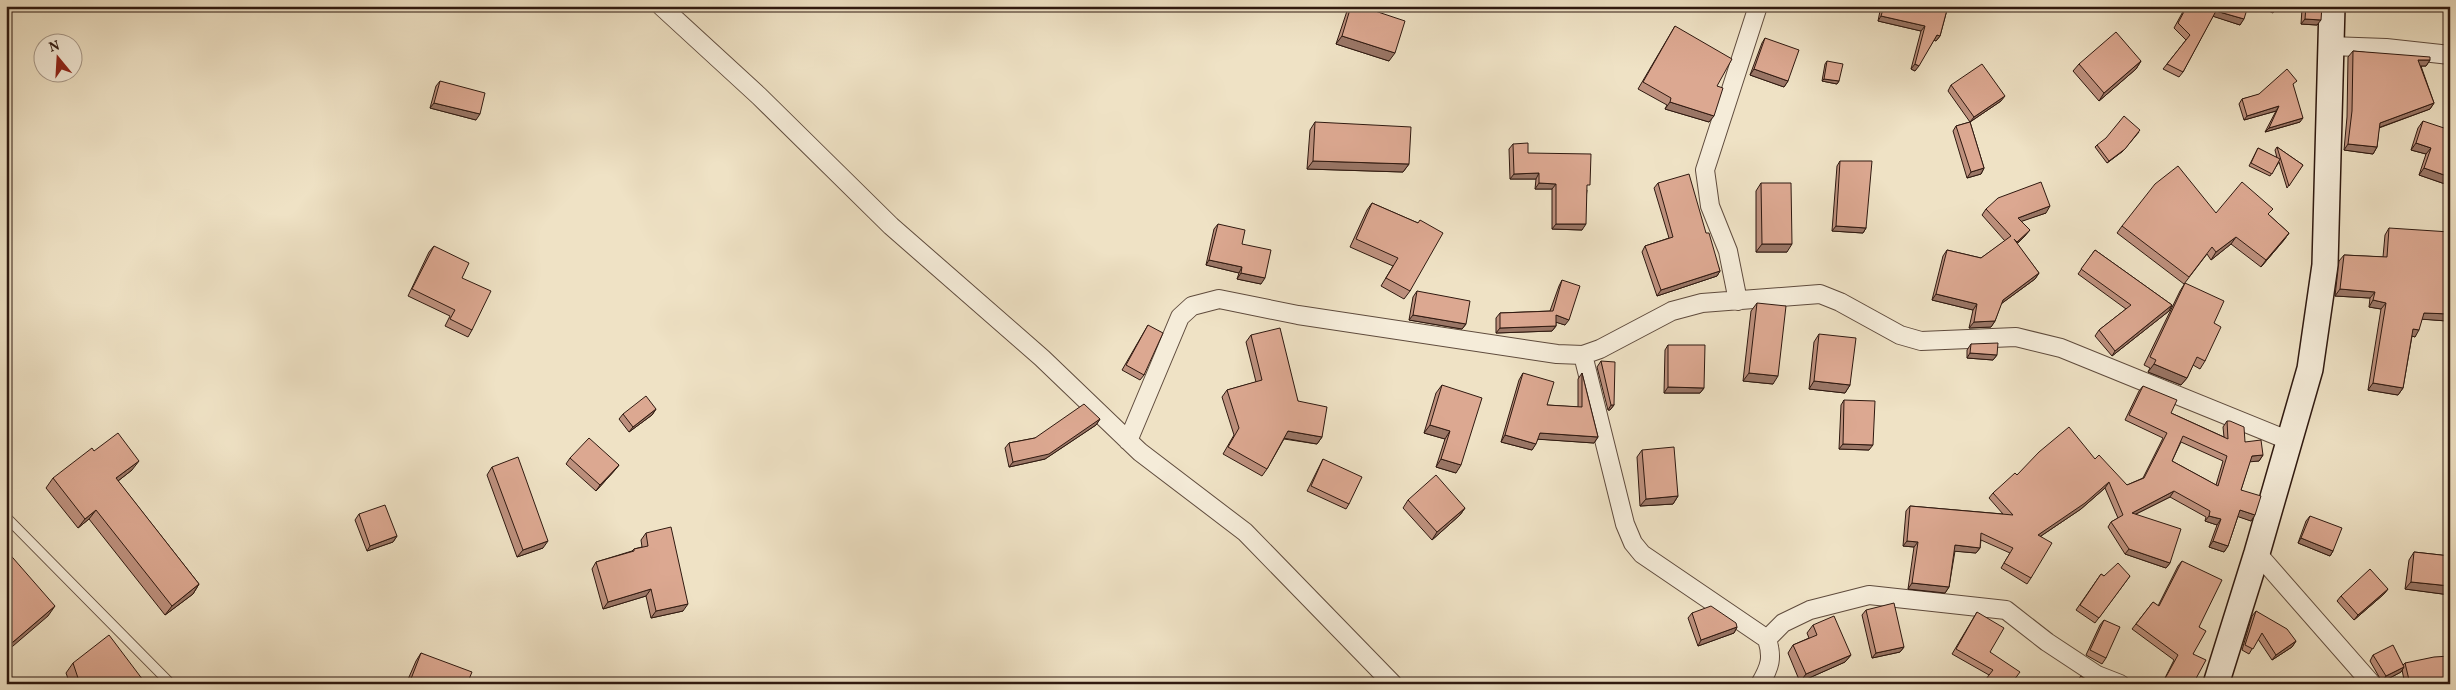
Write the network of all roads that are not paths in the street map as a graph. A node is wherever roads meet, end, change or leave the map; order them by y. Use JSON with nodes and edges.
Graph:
{"nodes":[{"id":1,"x":661,"y":6,"type":"edge"},
{"id":2,"x":1758,"y":6,"type":"edge"},
{"id":3,"x":2332,"y":6,"type":"edge"},
{"id":4,"x":2330,"y":46,"type":"junction"},
{"id":5,"x":2450,"y":55,"type":"edge"},
{"id":6,"x":1738,"y":301,"type":"junction"},
{"id":7,"x":1583,"y":355,"type":"junction"},
{"id":8,"x":1128,"y":441,"type":"junction"},
{"id":9,"x":2290,"y":441,"type":"junction"},
{"id":10,"x":6,"y":517,"type":"edge"},
{"id":11,"x":2257,"y":553,"type":"junction"},
{"id":12,"x":1767,"y":639,"type":"junction"},
{"id":13,"x":171,"y":684,"type":"edge"},
{"id":14,"x":1393,"y":684,"type":"edge"},
{"id":15,"x":1760,"y":684,"type":"edge"},
{"id":16,"x":2120,"y":684,"type":"edge"},
{"id":17,"x":2216,"y":684,"type":"edge"},
{"id":18,"x":2372,"y":684,"type":"edge"}],
"edges":[{"from":1,"to":8,"type":"street"},
{"from":2,"to":6,"type":"street"},
{"from":3,"to":4,"type":"street"},
{"from":4,"to":5,"type":"street"},
{"from":4,"to":9,"type":"street"},
{"from":6,"to":7,"type":"street"},
{"from":6,"to":9,"type":"street"},
{"from":7,"to":8,"type":"street"},
{"from":7,"to":12,"type":"street"},
{"from":8,"to":14,"type":"street"},
{"from":9,"to":11,"type":"street"},
{"from":10,"to":13,"type":"lane"},
{"from":11,"to":17,"type":"street"},
{"from":11,"to":18,"type":"street"},
{"from":12,"to":15,"type":"street"},
{"from":12,"to":16,"type":"street"}]}
